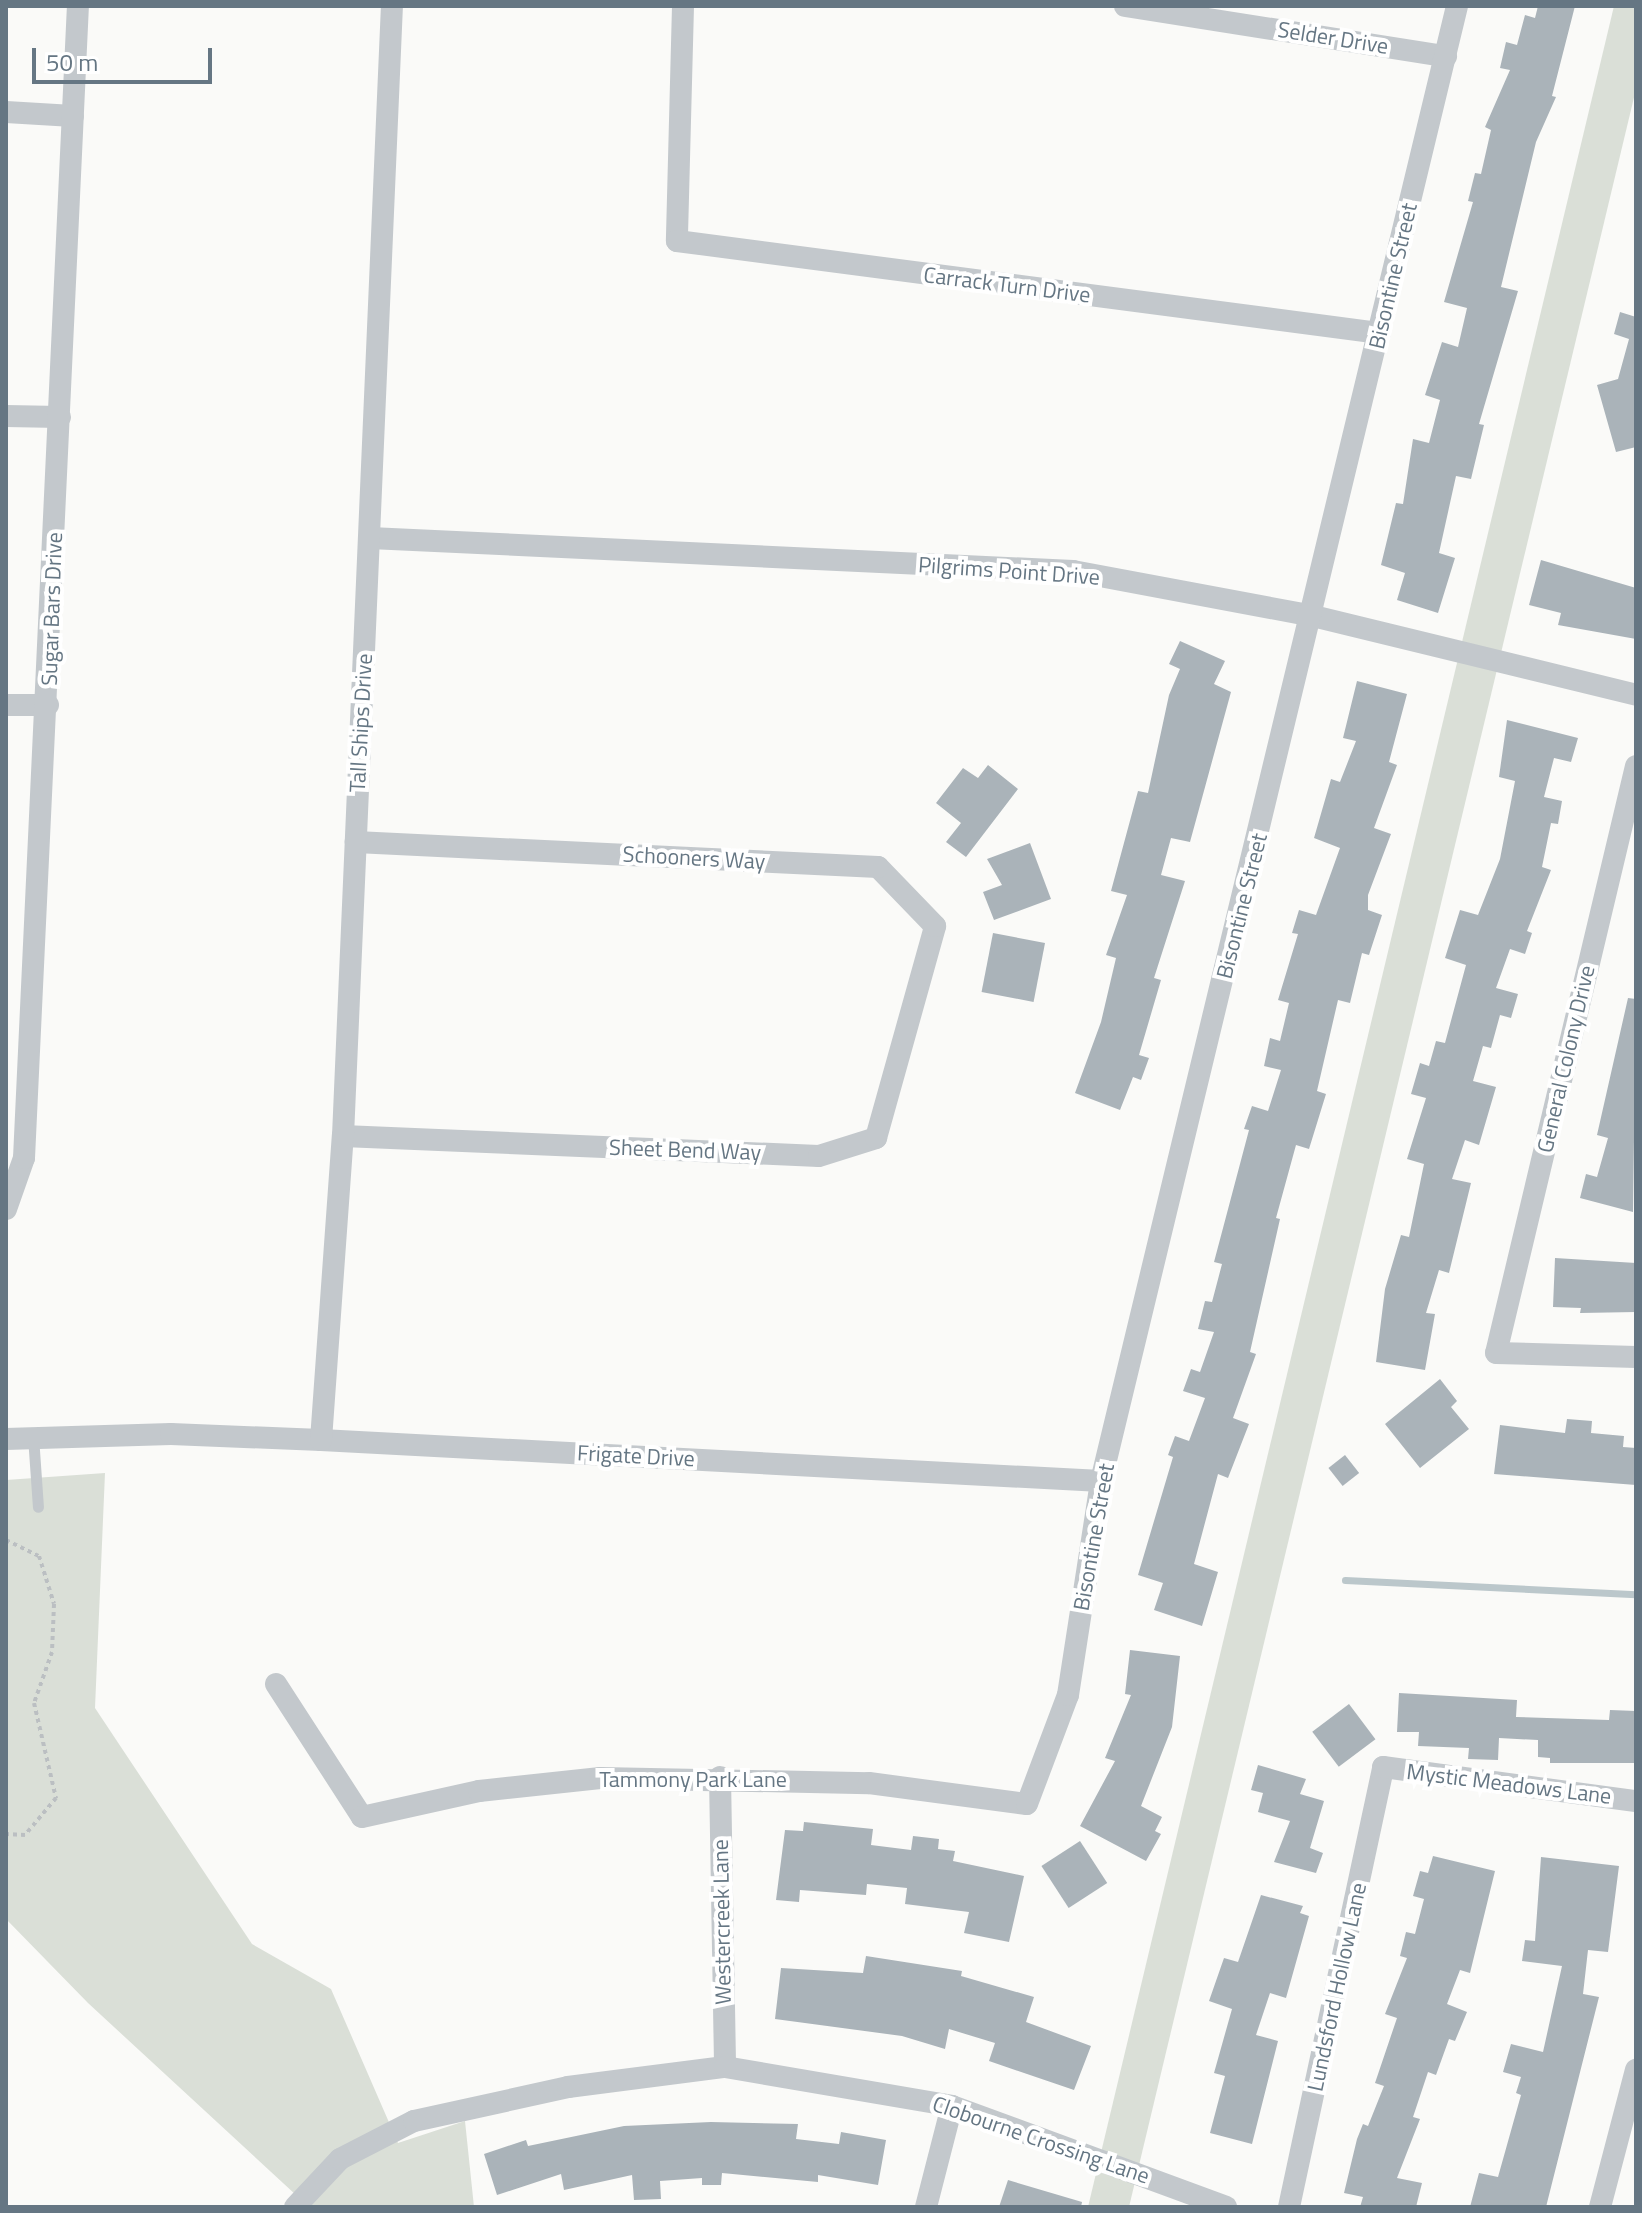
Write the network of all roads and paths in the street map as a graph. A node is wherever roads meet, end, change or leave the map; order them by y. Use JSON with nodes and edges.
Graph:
{"nodes":[{"id":1,"x":78,"y":6,"type":"edge"},
{"id":2,"x":392,"y":6,"type":"edge"},
{"id":3,"x":683,"y":6,"type":"edge"},
{"id":4,"x":1125,"y":6,"type":"edge"},
{"id":5,"x":1457,"y":6,"type":"edge"},
{"id":6,"x":1446,"y":56,"type":"junction"},
{"id":7,"x":6,"y":112,"type":"edge"},
{"id":8,"x":73,"y":116,"type":"junction"},
{"id":9,"x":1380,"y":333,"type":"junction"},
{"id":10,"x":6,"y":416,"type":"edge"},
{"id":11,"x":60,"y":417,"type":"junction"},
{"id":12,"x":370,"y":538,"type":"junction"},
{"id":13,"x":1313,"y":616,"type":"junction"},
{"id":14,"x":1636,"y":695,"type":"edge"},
{"id":15,"x":6,"y":705,"type":"edge"},
{"id":16,"x":48,"y":705,"type":"junction"},
{"id":17,"x":1636,"y":766,"type":"edge"},
{"id":18,"x":356,"y":842,"type":"junction"},
{"id":19,"x":916,"y":995,"type":"joint"},
{"id":20,"x":343,"y":1136,"type":"junction"},
{"id":21,"x":6,"y":1209,"type":"edge"},
{"id":22,"x":1636,"y":1357,"type":"edge"},
{"id":23,"x":33,"y":1435,"type":"junction"},
{"id":24,"x":6,"y":1439,"type":"edge"},
{"id":25,"x":321,"y":1440,"type":"junction"},
{"id":26,"x":1101,"y":1481,"type":"junction"},
{"id":27,"x":38,"y":1507,"type":"dead end"},
{"id":28,"x":6,"y":1540,"type":"edge"},
{"id":29,"x":276,"y":1684,"type":"dead end"},
{"id":30,"x":1383,"y":1767,"type":"joint"},
{"id":31,"x":720,"y":1777,"type":"junction"},
{"id":32,"x":1636,"y":1801,"type":"edge"},
{"id":33,"x":1027,"y":1804,"type":"joint"},
{"id":34,"x":6,"y":1834,"type":"edge"},
{"id":35,"x":725,"y":2067,"type":"junction"},
{"id":36,"x":1636,"y":2070,"type":"edge"},
{"id":37,"x":1632,"y":2102,"type":"edge"},
{"id":38,"x":952,"y":2106,"type":"junction"},
{"id":39,"x":295,"y":2207,"type":"edge"},
{"id":40,"x":926,"y":2207,"type":"edge"},
{"id":41,"x":1226,"y":2207,"type":"edge"},
{"id":42,"x":1289,"y":2207,"type":"edge"},
{"id":43,"x":1600,"y":2207,"type":"edge"}],
"edges":[{"from":1,"to":8,"type":"street","name":"Sugar Bars Drive"},
{"from":2,"to":12,"type":"street","name":"Tall Ships Drive"},
{"from":3,"to":9,"type":"street","name":"Carrack Turn Drive"},
{"from":4,"to":6,"type":"street","name":"Selder Drive"},
{"from":5,"to":6,"type":"street","name":"Bisontine Street"},
{"from":6,"to":9,"type":"street","name":"Bisontine Street"},
{"from":7,"to":8,"type":"street"},
{"from":8,"to":11,"type":"street","name":"Sugar Bars Drive"},
{"from":9,"to":13,"type":"street","name":"Bisontine Street"},
{"from":10,"to":11,"type":"street"},
{"from":11,"to":16,"type":"street","name":"Sugar Bars Drive"},
{"from":12,"to":13,"type":"street","name":"Pilgrims Point Drive"},
{"from":12,"to":18,"type":"street","name":"Tall Ships Drive"},
{"from":13,"to":14,"type":"street","name":"Pilgrims Point Drive"},
{"from":13,"to":26,"type":"street","name":"Bisontine Street"},
{"from":15,"to":16,"type":"street"},
{"from":16,"to":21,"type":"street","name":"Sugar Bars Drive"},
{"from":17,"to":22,"type":"street","name":"General Colony Drive"},
{"from":18,"to":19,"type":"street","name":"Schooners Way"},
{"from":18,"to":20,"type":"street","name":"Tall Ships Drive"},
{"from":19,"to":20,"type":"street","name":"Sheet Bend Way"},
{"from":20,"to":25,"type":"street","name":"Tall Ships Drive"},
{"from":23,"to":24,"type":"street","name":"Frigate Drive"},
{"from":23,"to":25,"type":"street","name":"Frigate Drive"},
{"from":23,"to":27,"type":"lane"},
{"from":25,"to":26,"type":"street","name":"Frigate Drive"},
{"from":26,"to":33,"type":"street","name":"Bisontine Street"},
{"from":28,"to":34,"type":"path"},
{"from":29,"to":31,"type":"street","name":"Tammony Park Lane"},
{"from":30,"to":32,"type":"street","name":"Mystic Meadows Lane"},
{"from":30,"to":42,"type":"street","name":"Lundsford Hollow Lane"},
{"from":31,"to":33,"type":"street","name":"Tammony Park Lane"},
{"from":31,"to":35,"type":"street","name":"Westercreek Lane"},
{"from":35,"to":38,"type":"street","name":"Clobourne Crossing Lane"},
{"from":35,"to":39,"type":"street","name":"Clobourne Crossing Lane"},
{"from":36,"to":37,"type":"street"},
{"from":37,"to":43,"type":"street"},
{"from":38,"to":40,"type":"street"},
{"from":38,"to":41,"type":"street","name":"Clobourne Crossing Lane"}]}
